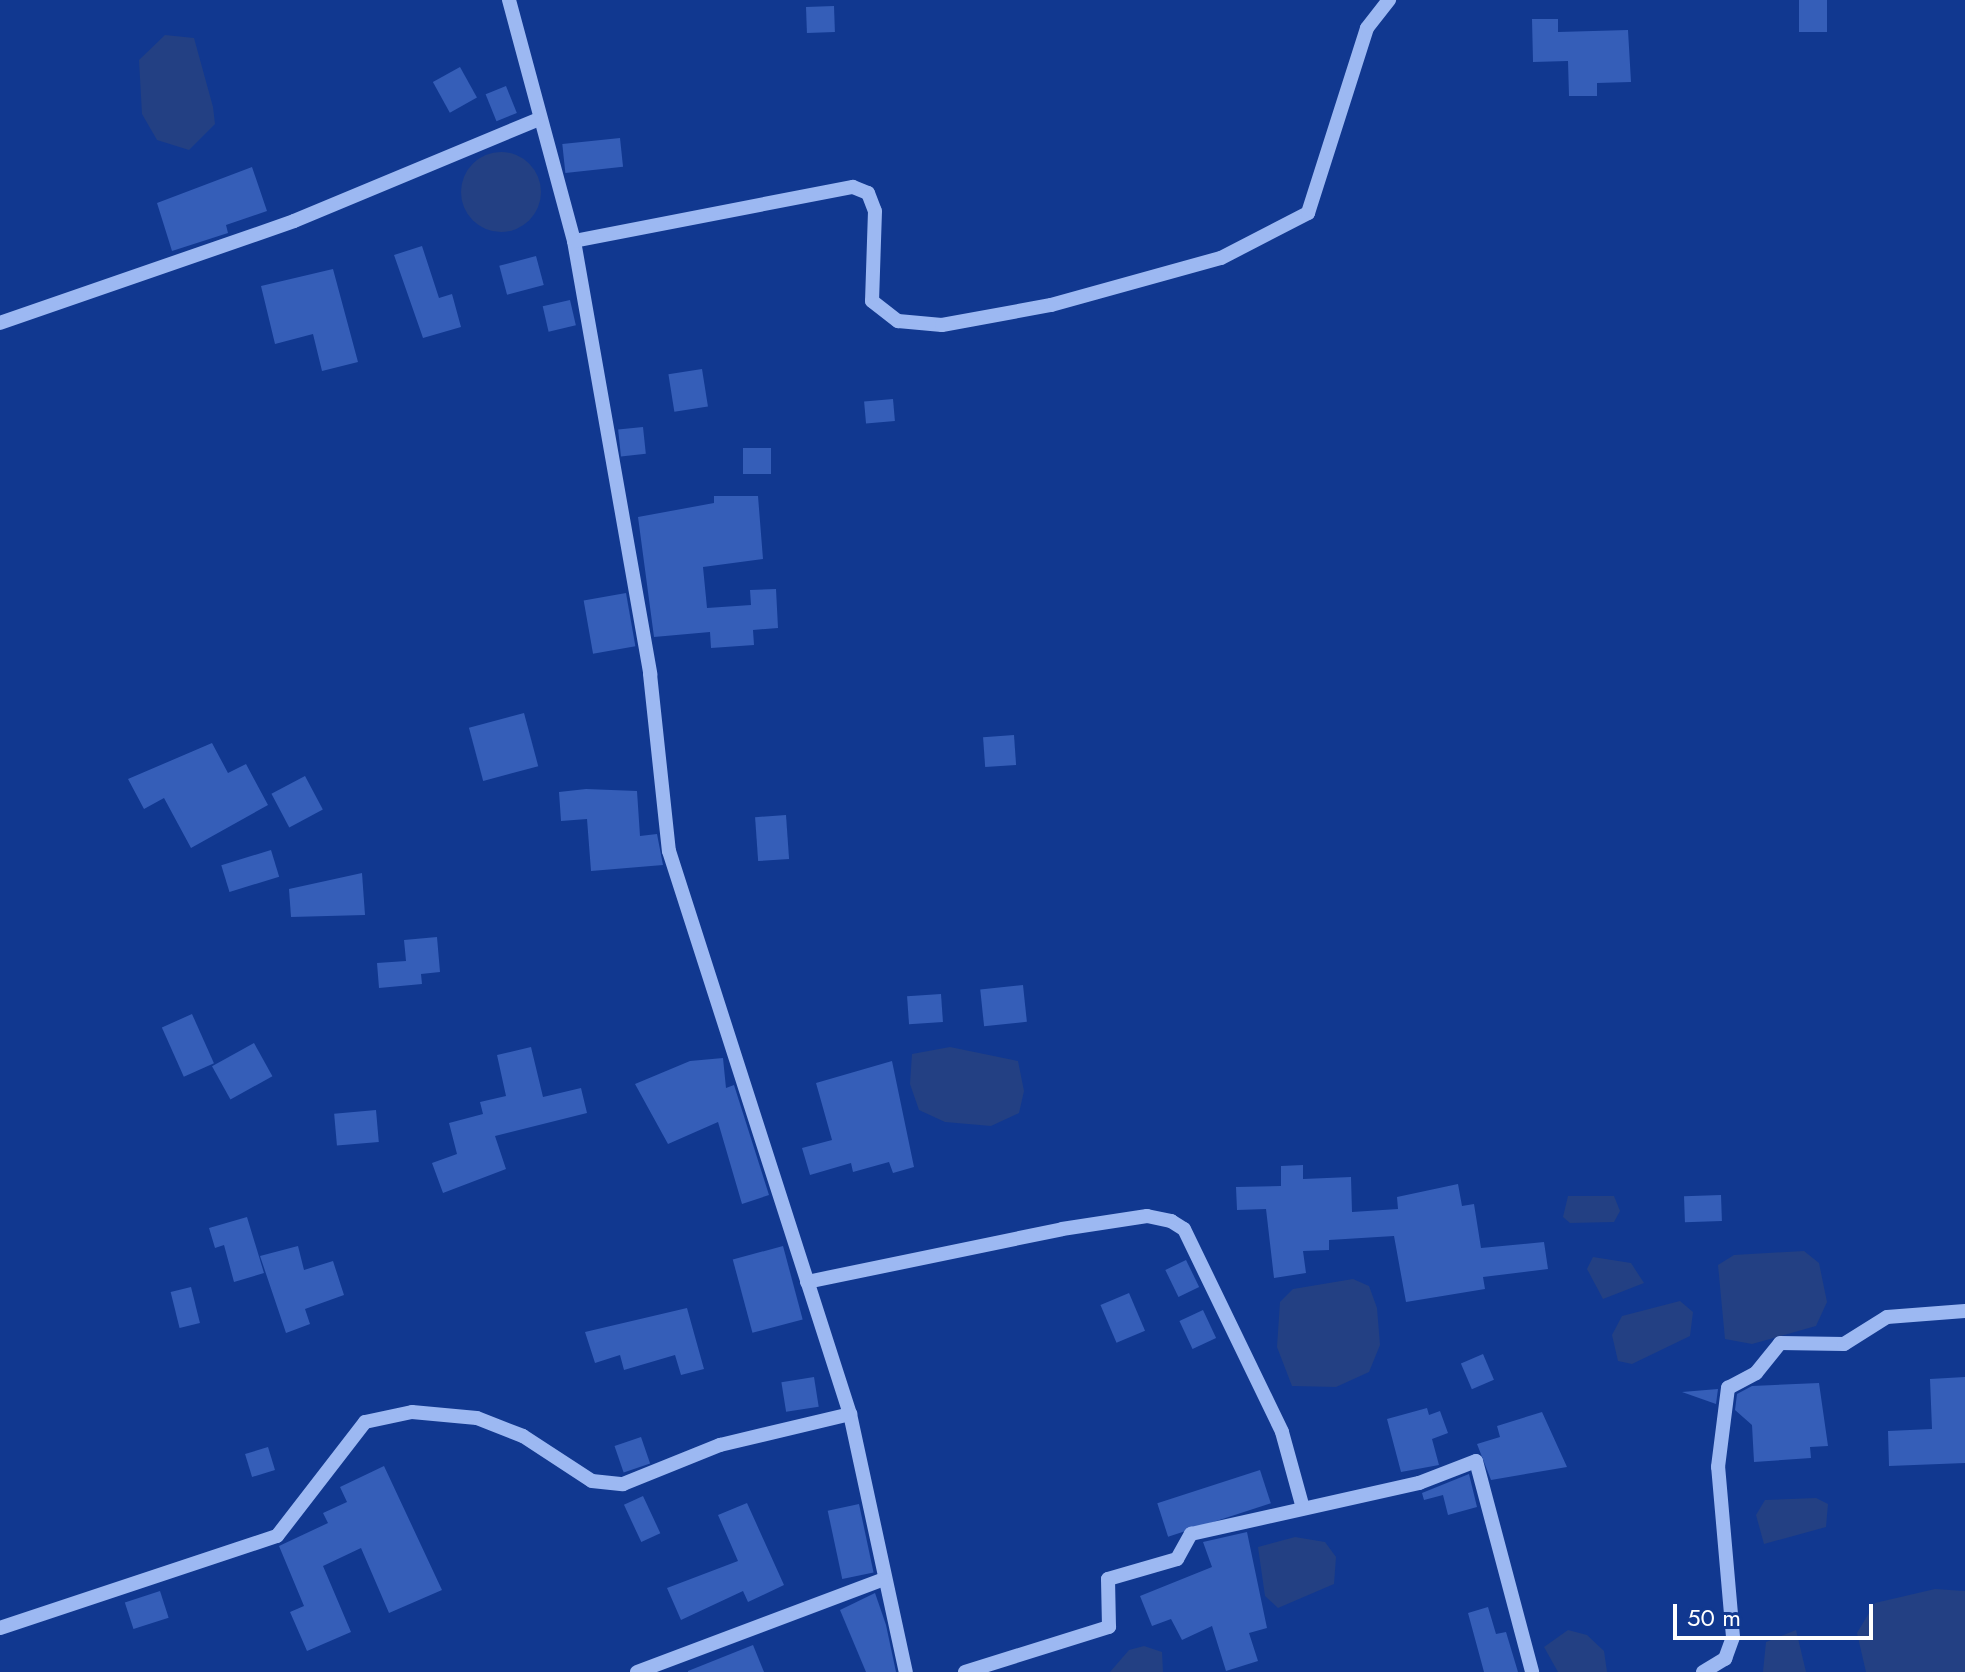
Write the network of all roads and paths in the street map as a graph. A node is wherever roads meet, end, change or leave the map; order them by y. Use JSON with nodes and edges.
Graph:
{"nodes":[{"id":1,"x":509,"y":0,"type":"edge"},
{"id":2,"x":1389,"y":0,"type":"edge"},
{"id":3,"x":537,"y":120,"type":"junction"},
{"id":4,"x":574,"y":241,"type":"junction"},
{"id":5,"x":0,"y":323,"type":"edge"},
{"id":6,"x":807,"y":1282,"type":"junction"},
{"id":7,"x":1965,"y":1311,"type":"edge"},
{"id":8,"x":850,"y":1414,"type":"junction"},
{"id":9,"x":1303,"y":1508,"type":"junction"},
{"id":10,"x":882,"y":1580,"type":"junction"},
{"id":11,"x":0,"y":1628,"type":"edge"},
{"id":12,"x":637,"y":1672,"type":"edge"},
{"id":13,"x":906,"y":1672,"type":"edge"},
{"id":14,"x":965,"y":1672,"type":"edge"},
{"id":15,"x":1532,"y":1672,"type":"edge"},
{"id":16,"x":1703,"y":1672,"type":"edge"}],
"edges":[{"from":1,"to":3,"type":"street"},
{"from":2,"to":4,"type":"street"},
{"from":3,"to":4,"type":"street"},
{"from":3,"to":5,"type":"street"},
{"from":4,"to":6,"type":"street"},
{"from":6,"to":8,"type":"street"},
{"from":6,"to":9,"type":"street"},
{"from":7,"to":16,"type":"street"},
{"from":8,"to":10,"type":"street"},
{"from":8,"to":11,"type":"street"},
{"from":9,"to":14,"type":"street"},
{"from":9,"to":15,"type":"street"},
{"from":10,"to":12,"type":"street"},
{"from":10,"to":13,"type":"street"}]}
